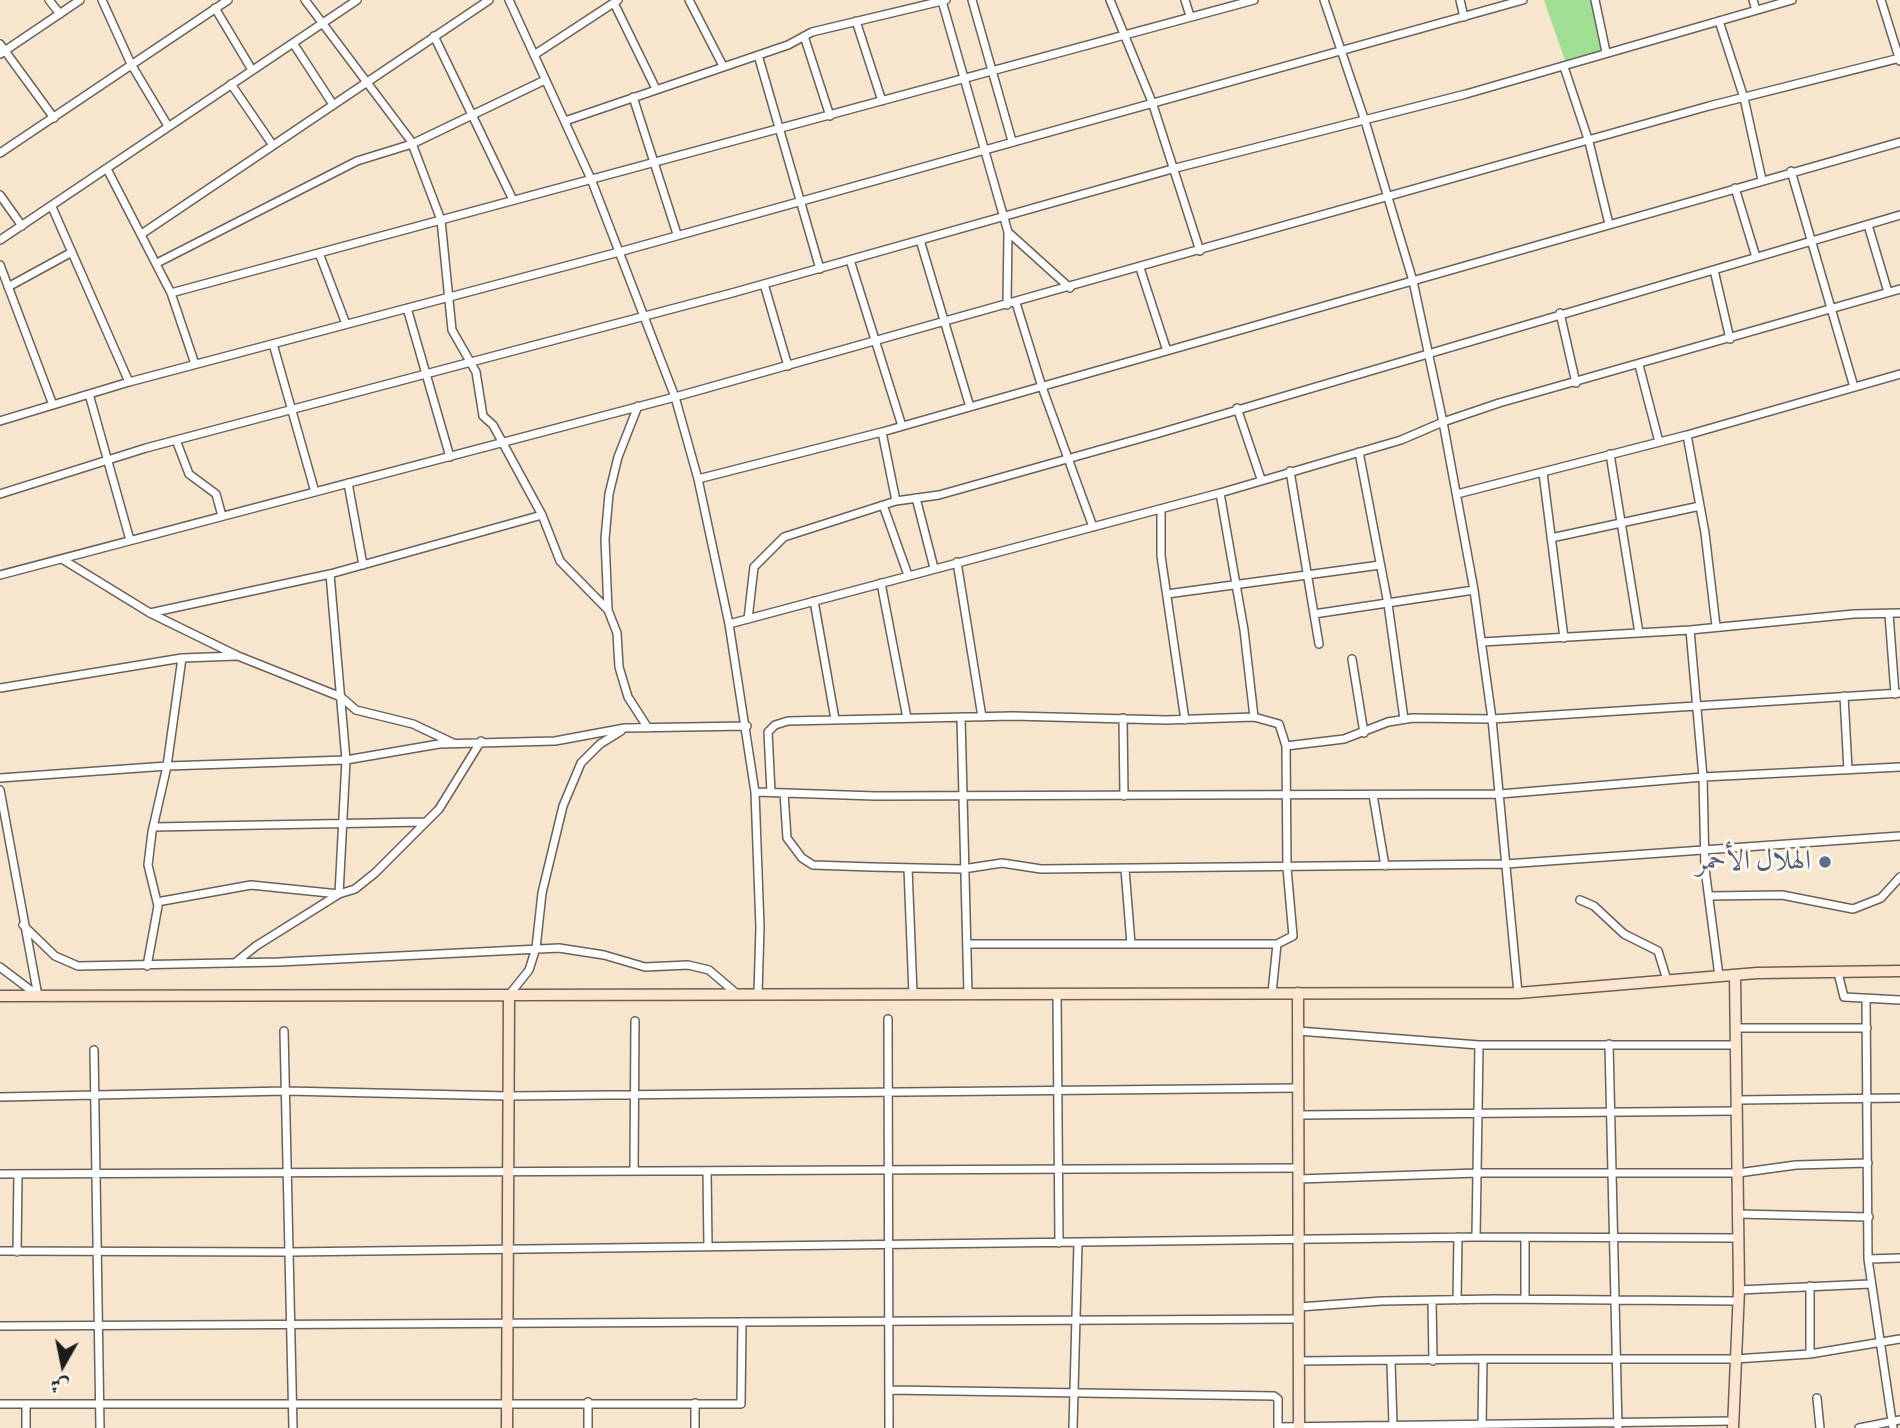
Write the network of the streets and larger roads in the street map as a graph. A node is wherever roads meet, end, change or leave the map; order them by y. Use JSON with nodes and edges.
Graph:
{"nodes":[{"id":1,"x":49,"y":0,"type":"edge"},
{"id":2,"x":80,"y":0,"type":"edge"},
{"id":3,"x":102,"y":0,"type":"edge"},
{"id":4,"x":228,"y":0,"type":"edge"},
{"id":5,"x":305,"y":0,"type":"edge"},
{"id":6,"x":357,"y":0,"type":"edge"},
{"id":7,"x":489,"y":0,"type":"edge"},
{"id":8,"x":509,"y":0,"type":"edge"},
{"id":9,"x":689,"y":0,"type":"edge"},
{"id":10,"x":972,"y":0,"type":"edge"},
{"id":11,"x":1110,"y":0,"type":"edge"},
{"id":12,"x":1185,"y":0,"type":"edge"},
{"id":13,"x":1254,"y":0,"type":"edge"},
{"id":14,"x":1324,"y":0,"type":"edge"},
{"id":15,"x":1460,"y":0,"type":"edge"},
{"id":16,"x":1523,"y":0,"type":"edge"},
{"id":17,"x":1595,"y":0,"type":"edge"},
{"id":18,"x":1753,"y":0,"type":"edge"},
{"id":19,"x":1792,"y":0,"type":"edge"},
{"id":20,"x":1881,"y":0,"type":"edge"},
{"id":21,"x":616,"y":1,"type":"edge"},
{"id":22,"x":944,"y":1,"type":"edge"},
{"id":23,"x":215,"y":8,"type":"junction"},
{"id":24,"x":1756,"y":10,"type":"junction"},
{"id":25,"x":60,"y":14,"type":"junction"},
{"id":26,"x":1190,"y":16,"type":"junction"},
{"id":27,"x":1464,"y":17,"type":"junction"},
{"id":28,"x":856,"y":21,"type":"junction"},
{"id":29,"x":1719,"y":21,"type":"junction"},
{"id":30,"x":324,"y":22,"type":"junction"},
{"id":31,"x":1126,"y":34,"type":"junction"},
{"id":32,"x":434,"y":36,"type":"junction"},
{"id":33,"x":804,"y":36,"type":"junction"},
{"id":34,"x":293,"y":43,"type":"junction"},
{"id":35,"x":2,"y":49,"type":"edge"},
{"id":36,"x":1341,"y":51,"type":"junction"},
{"id":37,"x":1606,"y":52,"type":"junction"},
{"id":38,"x":534,"y":55,"type":"junction"},
{"id":39,"x":758,"y":55,"type":"junction"},
{"id":40,"x":1900,"y":59,"type":"edge"},
{"id":41,"x":131,"y":64,"type":"junction"},
{"id":42,"x":723,"y":66,"type":"junction"},
{"id":43,"x":1564,"y":67,"type":"junction"},
{"id":44,"x":252,"y":70,"type":"junction"},
{"id":45,"x":992,"y":71,"type":"junction"},
{"id":46,"x":963,"y":79,"type":"junction"},
{"id":47,"x":367,"y":80,"type":"junction"},
{"id":48,"x":545,"y":80,"type":"junction"},
{"id":49,"x":231,"y":84,"type":"junction"},
{"id":50,"x":656,"y":89,"type":"junction"},
{"id":51,"x":633,"y":97,"type":"junction"},
{"id":52,"x":1744,"y":98,"type":"junction"},
{"id":53,"x":882,"y":101,"type":"junction"},
{"id":54,"x":1152,"y":102,"type":"junction"},
{"id":55,"x":332,"y":103,"type":"junction"},
{"id":56,"x":472,"y":115,"type":"junction"},
{"id":57,"x":830,"y":116,"type":"junction"},
{"id":58,"x":54,"y":118,"type":"junction"},
{"id":59,"x":565,"y":121,"type":"junction"},
{"id":60,"x":1366,"y":121,"type":"junction"},
{"id":61,"x":168,"y":126,"type":"junction"},
{"id":62,"x":782,"y":129,"type":"junction"},
{"id":63,"x":1012,"y":141,"type":"junction"},
{"id":64,"x":1589,"y":142,"type":"junction"},
{"id":65,"x":1900,"y":142,"type":"edge"},
{"id":66,"x":272,"y":144,"type":"junction"},
{"id":67,"x":412,"y":144,"type":"junction"},
{"id":68,"x":984,"y":148,"type":"junction"},
{"id":69,"x":0,"y":153,"type":"edge"},
{"id":70,"x":655,"y":163,"type":"junction"},
{"id":71,"x":107,"y":169,"type":"junction"},
{"id":72,"x":1172,"y":169,"type":"junction"},
{"id":73,"x":1791,"y":171,"type":"junction"},
{"id":74,"x":591,"y":179,"type":"junction"},
{"id":75,"x":1762,"y":180,"type":"junction"},
{"id":76,"x":1735,"y":188,"type":"junction"},
{"id":77,"x":0,"y":195,"type":"edge"},
{"id":78,"x":1387,"y":198,"type":"junction"},
{"id":79,"x":802,"y":199,"type":"junction"},
{"id":80,"x":513,"y":200,"type":"junction"},
{"id":81,"x":52,"y":207,"type":"junction"},
{"id":82,"x":1900,"y":215,"type":"edge"},
{"id":83,"x":1002,"y":216,"type":"junction"},
{"id":84,"x":441,"y":220,"type":"junction"},
{"id":85,"x":1609,"y":224,"type":"junction"},
{"id":86,"x":1868,"y":225,"type":"junction"},
{"id":87,"x":22,"y":226,"type":"junction"},
{"id":88,"x":1008,"y":232,"type":"junction"},
{"id":89,"x":142,"y":233,"type":"junction"},
{"id":90,"x":677,"y":234,"type":"junction"},
{"id":91,"x":0,"y":240,"type":"edge"},
{"id":92,"x":920,"y":240,"type":"junction"},
{"id":93,"x":1811,"y":242,"type":"junction"},
{"id":94,"x":1200,"y":251,"type":"junction"},
{"id":95,"x":72,"y":252,"type":"junction"},
{"id":96,"x":619,"y":252,"type":"junction"},
{"id":97,"x":319,"y":253,"type":"junction"},
{"id":98,"x":1756,"y":257,"type":"junction"},
{"id":99,"x":850,"y":260,"type":"junction"},
{"id":100,"x":157,"y":263,"type":"junction"},
{"id":101,"x":0,"y":265,"type":"edge"},
{"id":102,"x":1140,"y":268,"type":"junction"},
{"id":103,"x":820,"y":269,"type":"junction"},
{"id":104,"x":1714,"y":270,"type":"junction"},
{"id":105,"x":1413,"y":281,"type":"junction"},
{"id":106,"x":764,"y":284,"type":"junction"},
{"id":107,"x":8,"y":287,"type":"junction"},
{"id":108,"x":1070,"y":288,"type":"junction"},
{"id":109,"x":1900,"y":289,"type":"edge"},
{"id":110,"x":1888,"y":292,"type":"junction"},
{"id":111,"x":172,"y":293,"type":"junction"},
{"id":112,"x":448,"y":297,"type":"junction"},
{"id":113,"x":1011,"y":304,"type":"junction"},
{"id":114,"x":407,"y":308,"type":"junction"},
{"id":115,"x":1830,"y":310,"type":"junction"},
{"id":116,"x":1560,"y":313,"type":"junction"},
{"id":117,"x":644,"y":316,"type":"junction"},
{"id":118,"x":944,"y":323,"type":"junction"},
{"id":119,"x":345,"y":324,"type":"junction"},
{"id":120,"x":1730,"y":339,"type":"junction"},
{"id":121,"x":875,"y":342,"type":"junction"},
{"id":122,"x":273,"y":344,"type":"junction"},
{"id":123,"x":1167,"y":351,"type":"junction"},
{"id":124,"x":1427,"y":353,"type":"junction"},
{"id":125,"x":470,"y":362,"type":"junction"},
{"id":126,"x":195,"y":364,"type":"junction"},
{"id":127,"x":1639,"y":365,"type":"junction"},
{"id":128,"x":788,"y":366,"type":"junction"},
{"id":129,"x":1900,"y":373,"type":"edge"},
{"id":130,"x":425,"y":374,"type":"junction"},
{"id":131,"x":129,"y":382,"type":"junction"},
{"id":132,"x":1576,"y":383,"type":"junction"},
{"id":133,"x":1042,"y":387,"type":"junction"},
{"id":134,"x":1854,"y":387,"type":"junction"},
{"id":135,"x":89,"y":394,"type":"junction"},
{"id":136,"x":675,"y":397,"type":"junction"},
{"id":137,"x":53,"y":405,"type":"junction"},
{"id":138,"x":638,"y":406,"type":"junction"},
{"id":139,"x":970,"y":407,"type":"junction"},
{"id":140,"x":1237,"y":408,"type":"junction"},
{"id":141,"x":292,"y":409,"type":"junction"},
{"id":142,"x":0,"y":421,"type":"edge"},
{"id":143,"x":1443,"y":422,"type":"junction"},
{"id":144,"x":902,"y":426,"type":"junction"},
{"id":145,"x":881,"y":432,"type":"junction"},
{"id":146,"x":1687,"y":435,"type":"junction"},
{"id":147,"x":176,"y":440,"type":"junction"},
{"id":148,"x":1659,"y":442,"type":"junction"},
{"id":149,"x":502,"y":443,"type":"junction"},
{"id":150,"x":1359,"y":452,"type":"junction"},
{"id":151,"x":1610,"y":454,"type":"junction"},
{"id":152,"x":450,"y":457,"type":"junction"},
{"id":153,"x":1068,"y":458,"type":"junction"},
{"id":154,"x":108,"y":460,"type":"junction"},
{"id":155,"x":1290,"y":471,"type":"junction"},
{"id":156,"x":1543,"y":473,"type":"junction"},
{"id":157,"x":698,"y":479,"type":"junction"},
{"id":158,"x":1261,"y":480,"type":"junction"},
{"id":159,"x":348,"y":483,"type":"junction"},
{"id":160,"x":315,"y":492,"type":"junction"},
{"id":161,"x":1220,"y":493,"type":"junction"},
{"id":162,"x":0,"y":494,"type":"edge"},
{"id":163,"x":1457,"y":494,"type":"junction"},
{"id":164,"x":916,"y":498,"type":"junction"},
{"id":165,"x":896,"y":501,"type":"junction"},
{"id":166,"x":883,"y":505,"type":"junction"},
{"id":167,"x":1700,"y":506,"type":"junction"},
{"id":168,"x":1161,"y":509,"type":"junction"},
{"id":169,"x":222,"y":516,"type":"junction"},
{"id":170,"x":542,"y":516,"type":"junction"},
{"id":171,"x":1621,"y":523,"type":"junction"},
{"id":172,"x":1093,"y":527,"type":"junction"},
{"id":173,"x":1551,"y":538,"type":"junction"},
{"id":174,"x":131,"y":540,"type":"junction"},
{"id":175,"x":62,"y":559,"type":"junction"},
{"id":176,"x":957,"y":562,"type":"junction"},
{"id":177,"x":363,"y":565,"type":"junction"},
{"id":178,"x":1380,"y":565,"type":"junction"},
{"id":179,"x":933,"y":568,"type":"junction"},
{"id":180,"x":330,"y":574,"type":"junction"},
{"id":181,"x":1308,"y":574,"type":"junction"},
{"id":182,"x":0,"y":575,"type":"edge"},
{"id":183,"x":908,"y":575,"type":"junction"},
{"id":184,"x":881,"y":583,"type":"junction"},
{"id":185,"x":1236,"y":586,"type":"junction"},
{"id":186,"x":1474,"y":590,"type":"junction"},
{"id":187,"x":1167,"y":594,"type":"junction"},
{"id":188,"x":814,"y":601,"type":"junction"},
{"id":189,"x":1388,"y":604,"type":"junction"},
{"id":190,"x":608,"y":610,"type":"junction"},
{"id":191,"x":150,"y":612,"type":"junction"},
{"id":192,"x":1900,"y":613,"type":"edge"},
{"id":193,"x":1314,"y":614,"type":"junction"},
{"id":194,"x":1889,"y":614,"type":"junction"},
{"id":195,"x":748,"y":619,"type":"junction"},
{"id":196,"x":729,"y":624,"type":"junction"},
{"id":197,"x":1716,"y":626,"type":"junction"},
{"id":198,"x":1690,"y":630,"type":"junction"},
{"id":199,"x":1639,"y":633,"type":"junction"},
{"id":200,"x":1564,"y":638,"type":"junction"},
{"id":201,"x":1482,"y":642,"type":"junction"},
{"id":202,"x":1319,"y":644,"type":"dead end"},
{"id":203,"x":238,"y":656,"type":"junction"},
{"id":204,"x":182,"y":658,"type":"junction"},
{"id":205,"x":1352,"y":659,"type":"dead end"},
{"id":206,"x":0,"y":688,"type":"edge"},
{"id":207,"x":1897,"y":693,"type":"edge"},
{"id":208,"x":1844,"y":696,"type":"junction"},
{"id":209,"x":341,"y":697,"type":"junction"},
{"id":210,"x":1697,"y":705,"type":"junction"},
{"id":211,"x":961,"y":717,"type":"junction"},
{"id":212,"x":982,"y":717,"type":"junction"},
{"id":213,"x":907,"y":718,"type":"junction"},
{"id":214,"x":1254,"y":718,"type":"junction"},
{"id":215,"x":835,"y":719,"type":"junction"},
{"id":216,"x":1123,"y":719,"type":"junction"},
{"id":217,"x":1404,"y":719,"type":"junction"},
{"id":218,"x":1492,"y":719,"type":"junction"},
{"id":219,"x":1185,"y":720,"type":"junction"},
{"id":220,"x":747,"y":726,"type":"junction"},
{"id":221,"x":648,"y":728,"type":"junction"},
{"id":222,"x":625,"y":729,"type":"junction"},
{"id":223,"x":1364,"y":733,"type":"junction"},
{"id":224,"x":481,"y":741,"type":"junction"},
{"id":225,"x":454,"y":743,"type":"junction"},
{"id":226,"x":1286,"y":746,"type":"junction"},
{"id":227,"x":346,"y":760,"type":"junction"},
{"id":228,"x":167,"y":766,"type":"junction"},
{"id":229,"x":1900,"y":768,"type":"edge"},
{"id":230,"x":1848,"y":770,"type":"junction"},
{"id":231,"x":1703,"y":777,"type":"junction"},
{"id":232,"x":0,"y":778,"type":"edge"},
{"id":233,"x":0,"y":790,"type":"edge"},
{"id":234,"x":755,"y":792,"type":"junction"},
{"id":235,"x":771,"y":792,"type":"junction"},
{"id":236,"x":784,"y":793,"type":"junction"},
{"id":237,"x":1500,"y":794,"type":"junction"},
{"id":238,"x":1286,"y":795,"type":"junction"},
{"id":239,"x":1373,"y":795,"type":"junction"},
{"id":240,"x":961,"y":796,"type":"junction"},
{"id":241,"x":1124,"y":796,"type":"junction"},
{"id":242,"x":426,"y":822,"type":"junction"},
{"id":243,"x":343,"y":823,"type":"junction"},
{"id":244,"x":153,"y":827,"type":"junction"},
{"id":245,"x":1900,"y":836,"type":"edge"},
{"id":246,"x":1704,"y":849,"type":"junction"},
{"id":247,"x":1506,"y":864,"type":"junction"},
{"id":248,"x":1385,"y":866,"type":"junction"},
{"id":249,"x":908,"y":868,"type":"junction"},
{"id":250,"x":1287,"y":868,"type":"junction"},
{"id":251,"x":963,"y":869,"type":"junction"},
{"id":252,"x":1125,"y":869,"type":"junction"},
{"id":253,"x":1900,"y":877,"type":"edge"},
{"id":254,"x":339,"y":894,"type":"junction"},
{"id":255,"x":1709,"y":896,"type":"junction"},
{"id":256,"x":1580,"y":900,"type":"dead end"},
{"id":257,"x":157,"y":902,"type":"junction"},
{"id":258,"x":23,"y":925,"type":"junction"},
{"id":259,"x":968,"y":944,"type":"junction"},
{"id":260,"x":1131,"y":944,"type":"junction"},
{"id":261,"x":1277,"y":944,"type":"junction"},
{"id":262,"x":536,"y":948,"type":"junction"},
{"id":263,"x":234,"y":963,"type":"junction"},
{"id":264,"x":147,"y":966,"type":"junction"},
{"id":265,"x":0,"y":967,"type":"edge"},
{"id":266,"x":1900,"y":971,"type":"edge"},
{"id":267,"x":1838,"y":973,"type":"junction"},
{"id":268,"x":1735,"y":975,"type":"junction"},
{"id":269,"x":1720,"y":976,"type":"junction"},
{"id":270,"x":1667,"y":980,"type":"junction"},
{"id":271,"x":1272,"y":993,"type":"junction"},
{"id":272,"x":1298,"y":993,"type":"junction"},
{"id":273,"x":1518,"y":993,"type":"junction"},
{"id":274,"x":758,"y":994,"type":"junction"},
{"id":275,"x":913,"y":994,"type":"junction"},
{"id":276,"x":968,"y":994,"type":"junction"},
{"id":277,"x":1057,"y":994,"type":"junction"},
{"id":278,"x":509,"y":995,"type":"junction"},
{"id":279,"x":737,"y":995,"type":"junction"},
{"id":280,"x":0,"y":996,"type":"edge"},
{"id":281,"x":37,"y":996,"type":"junction"},
{"id":282,"x":1866,"y":999,"type":"junction"},
{"id":283,"x":1900,"y":1000,"type":"edge"},
{"id":284,"x":888,"y":1019,"type":"dead end"},
{"id":285,"x":635,"y":1021,"type":"dead end"},
{"id":286,"x":1735,"y":1028,"type":"junction"},
{"id":287,"x":1867,"y":1028,"type":"junction"},
{"id":288,"x":284,"y":1031,"type":"dead end"},
{"id":289,"x":1298,"y":1031,"type":"junction"},
{"id":290,"x":1609,"y":1044,"type":"junction"},
{"id":291,"x":1479,"y":1045,"type":"junction"},
{"id":292,"x":1736,"y":1045,"type":"junction"},
{"id":293,"x":94,"y":1050,"type":"dead end"},
{"id":294,"x":1298,"y":1088,"type":"junction"},
{"id":295,"x":1058,"y":1090,"type":"junction"},
{"id":296,"x":286,"y":1091,"type":"junction"},
{"id":297,"x":890,"y":1092,"type":"junction"},
{"id":298,"x":96,"y":1095,"type":"junction"},
{"id":299,"x":635,"y":1095,"type":"junction"},
{"id":300,"x":509,"y":1096,"type":"junction"},
{"id":301,"x":0,"y":1097,"type":"edge"},
{"id":302,"x":1867,"y":1098,"type":"junction"},
{"id":303,"x":1900,"y":1098,"type":"edge"},
{"id":304,"x":1737,"y":1105,"type":"junction"},
{"id":305,"x":1613,"y":1110,"type":"junction"},
{"id":306,"x":1476,"y":1113,"type":"junction"},
{"id":307,"x":1298,"y":1115,"type":"junction"},
{"id":308,"x":1868,"y":1163,"type":"junction"},
{"id":309,"x":1058,"y":1169,"type":"junction"},
{"id":310,"x":890,"y":1170,"type":"junction"},
{"id":311,"x":634,"y":1171,"type":"junction"},
{"id":312,"x":707,"y":1171,"type":"junction"},
{"id":313,"x":508,"y":1172,"type":"junction"},
{"id":314,"x":288,"y":1173,"type":"junction"},
{"id":315,"x":1477,"y":1173,"type":"junction"},
{"id":316,"x":1738,"y":1173,"type":"junction"},
{"id":317,"x":0,"y":1174,"type":"edge"},
{"id":318,"x":18,"y":1174,"type":"junction"},
{"id":319,"x":98,"y":1174,"type":"junction"},
{"id":320,"x":1299,"y":1174,"type":"junction"},
{"id":321,"x":1614,"y":1174,"type":"junction"},
{"id":322,"x":1737,"y":1214,"type":"junction"},
{"id":323,"x":1869,"y":1217,"type":"junction"},
{"id":324,"x":1613,"y":1236,"type":"junction"},
{"id":325,"x":1458,"y":1237,"type":"junction"},
{"id":326,"x":1476,"y":1237,"type":"junction"},
{"id":327,"x":1525,"y":1237,"type":"junction"},
{"id":328,"x":1737,"y":1238,"type":"junction"},
{"id":329,"x":1299,"y":1241,"type":"junction"},
{"id":330,"x":1059,"y":1243,"type":"junction"},
{"id":331,"x":1078,"y":1243,"type":"junction"},
{"id":332,"x":890,"y":1245,"type":"junction"},
{"id":333,"x":708,"y":1247,"type":"junction"},
{"id":334,"x":508,"y":1249,"type":"junction"},
{"id":335,"x":0,"y":1251,"type":"edge"},
{"id":336,"x":17,"y":1252,"type":"junction"},
{"id":337,"x":289,"y":1252,"type":"junction"},
{"id":338,"x":99,"y":1253,"type":"junction"},
{"id":339,"x":1900,"y":1258,"type":"edge"},
{"id":340,"x":1868,"y":1259,"type":"junction"},
{"id":341,"x":1870,"y":1284,"type":"junction"},
{"id":342,"x":1811,"y":1286,"type":"junction"},
{"id":343,"x":1739,"y":1296,"type":"junction"},
{"id":344,"x":1612,"y":1298,"type":"junction"},
{"id":345,"x":1525,"y":1299,"type":"junction"},
{"id":346,"x":1457,"y":1300,"type":"junction"},
{"id":347,"x":1432,"y":1301,"type":"junction"},
{"id":348,"x":1299,"y":1307,"type":"junction"},
{"id":349,"x":1299,"y":1319,"type":"junction"},
{"id":350,"x":1076,"y":1320,"type":"junction"},
{"id":351,"x":890,"y":1321,"type":"junction"},
{"id":352,"x":742,"y":1322,"type":"junction"},
{"id":353,"x":508,"y":1324,"type":"junction"},
{"id":354,"x":291,"y":1325,"type":"junction"},
{"id":355,"x":0,"y":1326,"type":"edge"},
{"id":356,"x":100,"y":1326,"type":"junction"},
{"id":357,"x":1900,"y":1339,"type":"edge"},
{"id":358,"x":1878,"y":1343,"type":"junction"},
{"id":359,"x":1810,"y":1354,"type":"junction"},
{"id":360,"x":1483,"y":1359,"type":"junction"},
{"id":361,"x":1617,"y":1359,"type":"junction"},
{"id":362,"x":1735,"y":1359,"type":"junction"},
{"id":363,"x":1299,"y":1361,"type":"junction"},
{"id":364,"x":1433,"y":1361,"type":"junction"},
{"id":365,"x":1391,"y":1362,"type":"junction"},
{"id":366,"x":890,"y":1390,"type":"junction"},
{"id":367,"x":1074,"y":1393,"type":"junction"},
{"id":368,"x":1817,"y":1398,"type":"dead end"},
{"id":369,"x":588,"y":1402,"type":"junction"},
{"id":370,"x":507,"y":1403,"type":"junction"},
{"id":371,"x":695,"y":1403,"type":"junction"},
{"id":372,"x":0,"y":1404,"type":"edge"},
{"id":373,"x":26,"y":1404,"type":"junction"},
{"id":374,"x":101,"y":1404,"type":"junction"},
{"id":375,"x":293,"y":1405,"type":"junction"},
{"id":376,"x":1895,"y":1423,"type":"edge"},
{"id":377,"x":1733,"y":1424,"type":"edge"},
{"id":378,"x":1393,"y":1425,"type":"junction"},
{"id":379,"x":1618,"y":1425,"type":"edge"},
{"id":380,"x":1482,"y":1426,"type":"edge"},
{"id":381,"x":26,"y":1428,"type":"edge"},
{"id":382,"x":100,"y":1428,"type":"edge"},
{"id":383,"x":293,"y":1428,"type":"edge"},
{"id":384,"x":507,"y":1428,"type":"edge"},
{"id":385,"x":589,"y":1428,"type":"edge"},
{"id":386,"x":695,"y":1428,"type":"edge"},
{"id":387,"x":889,"y":1428,"type":"edge"},
{"id":388,"x":1073,"y":1428,"type":"edge"},
{"id":389,"x":1299,"y":1428,"type":"edge"},
{"id":390,"x":1820,"y":1428,"type":"edge"},
{"id":391,"x":1859,"y":1428,"type":"edge"}],
"edges":[{"from":1,"to":25,"type":"street"},
{"from":2,"to":25,"type":"street"},
{"from":3,"to":41,"type":"street"},
{"from":4,"to":23,"type":"street"},
{"from":5,"to":30,"type":"street"},
{"from":6,"to":30,"type":"street"},
{"from":7,"to":32,"type":"street"},
{"from":8,"to":38,"type":"street"},
{"from":9,"to":42,"type":"street"},
{"from":10,"to":45,"type":"street"},
{"from":11,"to":31,"type":"street"},
{"from":12,"to":26,"type":"street"},
{"from":13,"to":26,"type":"street"},
{"from":14,"to":36,"type":"street"},
{"from":15,"to":27,"type":"street"},
{"from":16,"to":27,"type":"street"},
{"from":17,"to":37,"type":"street"},
{"from":18,"to":24,"type":"street"},
{"from":19,"to":24,"type":"street"},
{"from":20,"to":40,"type":"street"},
{"from":21,"to":38,"type":"street"},
{"from":21,"to":50,"type":"street"},
{"from":22,"to":28,"type":"street"},
{"from":22,"to":46,"type":"street"},
{"from":23,"to":41,"type":"street"},
{"from":23,"to":44,"type":"street"},
{"from":24,"to":29,"type":"street"},
{"from":25,"to":35,"type":"street"},
{"from":26,"to":31,"type":"street"},
{"from":27,"to":36,"type":"street"},
{"from":28,"to":33,"type":"street"},
{"from":28,"to":53,"type":"street"},
{"from":29,"to":37,"type":"street"},
{"from":29,"to":52,"type":"street"},
{"from":30,"to":34,"type":"street"},
{"from":30,"to":47,"type":"street"},
{"from":31,"to":45,"type":"street"},
{"from":31,"to":54,"type":"street"},
{"from":32,"to":47,"type":"street"},
{"from":32,"to":56,"type":"street"},
{"from":33,"to":39,"type":"street"},
{"from":33,"to":57,"type":"street"},
{"from":34,"to":44,"type":"street"},
{"from":34,"to":55,"type":"street"},
{"from":35,"to":58,"type":"street"},
{"from":36,"to":54,"type":"street"},
{"from":36,"to":60,"type":"street"},
{"from":37,"to":43,"type":"street"},
{"from":38,"to":48,"type":"street"},
{"from":39,"to":42,"type":"street"},
{"from":39,"to":62,"type":"street"},
{"from":40,"to":52,"type":"street"},
{"from":41,"to":58,"type":"street"},
{"from":41,"to":61,"type":"street"},
{"from":42,"to":50,"type":"street"},
{"from":43,"to":60,"type":"street"},
{"from":43,"to":64,"type":"street"},
{"from":44,"to":49,"type":"street"},
{"from":45,"to":46,"type":"street"},
{"from":45,"to":63,"type":"street"},
{"from":46,"to":53,"type":"street"},
{"from":46,"to":68,"type":"street"},
{"from":47,"to":55,"type":"street"},
{"from":47,"to":67,"type":"street"},
{"from":48,"to":56,"type":"street"},
{"from":48,"to":59,"type":"street"},
{"from":49,"to":61,"type":"street"},
{"from":49,"to":66,"type":"street"},
{"from":50,"to":51,"type":"street"},
{"from":51,"to":59,"type":"street"},
{"from":51,"to":70,"type":"street"},
{"from":52,"to":64,"type":"street"},
{"from":52,"to":75,"type":"street"},
{"from":53,"to":57,"type":"street"},
{"from":54,"to":63,"type":"street"},
{"from":54,"to":72,"type":"street"},
{"from":55,"to":66,"type":"street"},
{"from":56,"to":67,"type":"street"},
{"from":56,"to":80,"type":"street"},
{"from":57,"to":62,"type":"street"},
{"from":58,"to":69,"type":"street"},
{"from":59,"to":74,"type":"street"},
{"from":60,"to":72,"type":"street"},
{"from":60,"to":78,"type":"street"},
{"from":61,"to":71,"type":"street"},
{"from":62,"to":70,"type":"street"},
{"from":62,"to":79,"type":"street"},
{"from":63,"to":68,"type":"street"},
{"from":64,"to":78,"type":"street"},
{"from":64,"to":85,"type":"street"},
{"from":65,"to":73,"type":"street"},
{"from":66,"to":89,"type":"street"},
{"from":67,"to":84,"type":"street"},
{"from":67,"to":100,"type":"street"},
{"from":68,"to":79,"type":"street"},
{"from":68,"to":83,"type":"street"},
{"from":70,"to":74,"type":"street"},
{"from":70,"to":90,"type":"street"},
{"from":71,"to":81,"type":"street"},
{"from":71,"to":89,"type":"street"},
{"from":72,"to":83,"type":"street"},
{"from":72,"to":94,"type":"street"},
{"from":73,"to":75,"type":"street"},
{"from":73,"to":93,"type":"street"},
{"from":74,"to":80,"type":"street"},
{"from":74,"to":96,"type":"street"},
{"from":75,"to":76,"type":"street"},
{"from":76,"to":85,"type":"street"},
{"from":76,"to":98,"type":"street"},
{"from":77,"to":87,"type":"street"},
{"from":78,"to":94,"type":"street"},
{"from":78,"to":105,"type":"street"},
{"from":79,"to":90,"type":"street"},
{"from":79,"to":103,"type":"street"},
{"from":80,"to":84,"type":"street"},
{"from":81,"to":87,"type":"street"},
{"from":81,"to":95,"type":"street"},
{"from":82,"to":86,"type":"street"},
{"from":83,"to":88,"type":"street"},
{"from":83,"to":92,"type":"street"},
{"from":84,"to":97,"type":"street"},
{"from":84,"to":112,"type":"street"},
{"from":85,"to":105,"type":"street"},
{"from":86,"to":93,"type":"street"},
{"from":86,"to":110,"type":"street"},
{"from":87,"to":91,"type":"street"},
{"from":88,"to":108,"type":"street"},
{"from":88,"to":113,"type":"street"},
{"from":89,"to":100,"type":"street"},
{"from":90,"to":96,"type":"street"},
{"from":92,"to":99,"type":"street"},
{"from":92,"to":118,"type":"street"},
{"from":93,"to":98,"type":"street"},
{"from":93,"to":115,"type":"street"},
{"from":94,"to":102,"type":"street"},
{"from":95,"to":107,"type":"street"},
{"from":95,"to":131,"type":"street"},
{"from":96,"to":112,"type":"street"},
{"from":96,"to":117,"type":"street"},
{"from":97,"to":111,"type":"street"},
{"from":97,"to":119,"type":"street"},
{"from":98,"to":104,"type":"street"},
{"from":99,"to":103,"type":"street"},
{"from":99,"to":121,"type":"street"},
{"from":100,"to":111,"type":"street"},
{"from":101,"to":107,"type":"street"},
{"from":102,"to":108,"type":"street"},
{"from":102,"to":123,"type":"street"},
{"from":103,"to":106,"type":"street"},
{"from":104,"to":116,"type":"street"},
{"from":104,"to":120,"type":"street"},
{"from":105,"to":123,"type":"street"},
{"from":105,"to":124,"type":"street"},
{"from":106,"to":117,"type":"street"},
{"from":106,"to":128,"type":"street"},
{"from":107,"to":137,"type":"street"},
{"from":108,"to":113,"type":"street"},
{"from":109,"to":110,"type":"street"},
{"from":110,"to":115,"type":"street"},
{"from":111,"to":126,"type":"street"},
{"from":112,"to":114,"type":"street"},
{"from":112,"to":125,"type":"street"},
{"from":113,"to":118,"type":"street"},
{"from":113,"to":133,"type":"street"},
{"from":114,"to":119,"type":"street"},
{"from":114,"to":130,"type":"street"},
{"from":115,"to":120,"type":"street"},
{"from":115,"to":134,"type":"street"},
{"from":116,"to":124,"type":"street"},
{"from":116,"to":132,"type":"street"},
{"from":117,"to":125,"type":"street"},
{"from":117,"to":136,"type":"street"},
{"from":118,"to":121,"type":"street"},
{"from":118,"to":139,"type":"street"},
{"from":119,"to":122,"type":"street"},
{"from":120,"to":127,"type":"street"},
{"from":121,"to":128,"type":"street"},
{"from":121,"to":144,"type":"street"},
{"from":122,"to":126,"type":"street"},
{"from":122,"to":141,"type":"street"},
{"from":123,"to":133,"type":"street"},
{"from":124,"to":140,"type":"street"},
{"from":124,"to":143,"type":"street"},
{"from":125,"to":130,"type":"street"},
{"from":125,"to":149,"type":"street"},
{"from":126,"to":131,"type":"street"},
{"from":127,"to":132,"type":"street"},
{"from":127,"to":148,"type":"street"},
{"from":128,"to":136,"type":"street"},
{"from":129,"to":134,"type":"street"},
{"from":130,"to":141,"type":"street"},
{"from":130,"to":152,"type":"street"},
{"from":131,"to":135,"type":"street"},
{"from":132,"to":143,"type":"street"},
{"from":133,"to":139,"type":"street"},
{"from":133,"to":153,"type":"street"},
{"from":134,"to":146,"type":"street"},
{"from":135,"to":137,"type":"street"},
{"from":135,"to":154,"type":"street"},
{"from":136,"to":138,"type":"street"},
{"from":136,"to":157,"type":"street"},
{"from":137,"to":142,"type":"street"},
{"from":138,"to":149,"type":"street"},
{"from":138,"to":190,"type":"street"},
{"from":139,"to":144,"type":"street"},
{"from":140,"to":153,"type":"street"},
{"from":140,"to":158,"type":"street"},
{"from":141,"to":147,"type":"street"},
{"from":141,"to":160,"type":"street"},
{"from":143,"to":150,"type":"street"},
{"from":143,"to":163,"type":"street"},
{"from":144,"to":145,"type":"street"},
{"from":145,"to":157,"type":"street"},
{"from":145,"to":165,"type":"street"},
{"from":146,"to":148,"type":"street"},
{"from":146,"to":167,"type":"street"},
{"from":147,"to":154,"type":"street"},
{"from":147,"to":169,"type":"street"},
{"from":148,"to":151,"type":"street"},
{"from":149,"to":152,"type":"street"},
{"from":149,"to":170,"type":"street"},
{"from":150,"to":155,"type":"street"},
{"from":150,"to":178,"type":"street"},
{"from":151,"to":156,"type":"street"},
{"from":151,"to":171,"type":"street"},
{"from":152,"to":159,"type":"street"},
{"from":153,"to":164,"type":"street"},
{"from":153,"to":172,"type":"street"},
{"from":154,"to":162,"type":"street"},
{"from":154,"to":174,"type":"street"},
{"from":155,"to":158,"type":"street"},
{"from":155,"to":181,"type":"street"},
{"from":156,"to":163,"type":"street"},
{"from":156,"to":173,"type":"street"},
{"from":157,"to":196,"type":"street"},
{"from":158,"to":161,"type":"street"},
{"from":159,"to":160,"type":"street"},
{"from":159,"to":177,"type":"street"},
{"from":160,"to":169,"type":"street"},
{"from":161,"to":168,"type":"street"},
{"from":161,"to":185,"type":"street"},
{"from":163,"to":186,"type":"street"},
{"from":164,"to":165,"type":"street"},
{"from":164,"to":179,"type":"street"},
{"from":165,"to":166,"type":"street"},
{"from":166,"to":183,"type":"street"},
{"from":166,"to":195,"type":"street"},
{"from":167,"to":171,"type":"street"},
{"from":167,"to":197,"type":"street"},
{"from":168,"to":172,"type":"street"},
{"from":168,"to":187,"type":"street"},
{"from":169,"to":174,"type":"street"},
{"from":170,"to":177,"type":"street"},
{"from":170,"to":190,"type":"street"},
{"from":171,"to":173,"type":"street"},
{"from":171,"to":199,"type":"street"},
{"from":172,"to":176,"type":"street"},
{"from":173,"to":200,"type":"street"},
{"from":174,"to":175,"type":"street"},
{"from":175,"to":182,"type":"street"},
{"from":175,"to":191,"type":"street"},
{"from":176,"to":179,"type":"street"},
{"from":176,"to":212,"type":"street"},
{"from":177,"to":180,"type":"street"},
{"from":178,"to":181,"type":"street"},
{"from":178,"to":189,"type":"street"},
{"from":179,"to":183,"type":"street"},
{"from":180,"to":191,"type":"street"},
{"from":180,"to":209,"type":"street"},
{"from":181,"to":185,"type":"street"},
{"from":181,"to":193,"type":"street"},
{"from":183,"to":184,"type":"street"},
{"from":184,"to":188,"type":"street"},
{"from":184,"to":213,"type":"street"},
{"from":185,"to":187,"type":"street"},
{"from":185,"to":214,"type":"street"},
{"from":186,"to":189,"type":"street"},
{"from":186,"to":201,"type":"street"},
{"from":187,"to":219,"type":"street"},
{"from":188,"to":195,"type":"street"},
{"from":188,"to":215,"type":"street"},
{"from":189,"to":193,"type":"street"},
{"from":189,"to":217,"type":"street"},
{"from":190,"to":221,"type":"street"},
{"from":191,"to":203,"type":"street"},
{"from":192,"to":194,"type":"street"},
{"from":193,"to":202,"type":"street"},
{"from":194,"to":197,"type":"street"},
{"from":194,"to":207,"type":"street"},
{"from":195,"to":196,"type":"street"},
{"from":196,"to":220,"type":"street"},
{"from":197,"to":198,"type":"street"},
{"from":198,"to":199,"type":"street"},
{"from":198,"to":210,"type":"street"},
{"from":199,"to":200,"type":"street"},
{"from":200,"to":201,"type":"street"},
{"from":201,"to":218,"type":"street"},
{"from":203,"to":204,"type":"street"},
{"from":203,"to":209,"type":"street"},
{"from":204,"to":206,"type":"street"},
{"from":204,"to":228,"type":"street"},
{"from":205,"to":223,"type":"street"},
{"from":207,"to":208,"type":"street"},
{"from":208,"to":210,"type":"street"},
{"from":208,"to":230,"type":"street"},
{"from":209,"to":225,"type":"street"},
{"from":209,"to":227,"type":"street"},
{"from":210,"to":218,"type":"street"},
{"from":210,"to":231,"type":"street"},
{"from":211,"to":212,"type":"street"},
{"from":211,"to":213,"type":"street"},
{"from":211,"to":240,"type":"street"},
{"from":212,"to":216,"type":"street"},
{"from":213,"to":215,"type":"street"},
{"from":214,"to":219,"type":"street"},
{"from":214,"to":226,"type":"street"},
{"from":215,"to":235,"type":"street"},
{"from":216,"to":219,"type":"street"},
{"from":216,"to":241,"type":"street"},
{"from":217,"to":218,"type":"street"},
{"from":217,"to":223,"type":"street"},
{"from":218,"to":237,"type":"street"},
{"from":220,"to":221,"type":"street"},
{"from":220,"to":234,"type":"street"},
{"from":221,"to":222,"type":"street"},
{"from":222,"to":224,"type":"street"},
{"from":222,"to":262,"type":"street"},
{"from":223,"to":226,"type":"street"},
{"from":224,"to":225,"type":"street"},
{"from":224,"to":242,"type":"street"},
{"from":225,"to":227,"type":"street"},
{"from":226,"to":238,"type":"street"},
{"from":227,"to":228,"type":"street"},
{"from":227,"to":243,"type":"street"},
{"from":228,"to":232,"type":"street"},
{"from":228,"to":244,"type":"street"},
{"from":229,"to":230,"type":"street"},
{"from":230,"to":231,"type":"street"},
{"from":231,"to":237,"type":"street"},
{"from":231,"to":246,"type":"street"},
{"from":233,"to":258,"type":"street"},
{"from":234,"to":235,"type":"street"},
{"from":234,"to":274,"type":"street"},
{"from":235,"to":236,"type":"street"},
{"from":236,"to":240,"type":"street"},
{"from":236,"to":249,"type":"street"},
{"from":237,"to":239,"type":"street"},
{"from":237,"to":247,"type":"street"},
{"from":238,"to":239,"type":"street"},
{"from":238,"to":241,"type":"street"},
{"from":238,"to":250,"type":"street"},
{"from":239,"to":248,"type":"street"},
{"from":240,"to":241,"type":"street"},
{"from":240,"to":251,"type":"street"},
{"from":242,"to":243,"type":"street"},
{"from":242,"to":254,"type":"street"},
{"from":243,"to":244,"type":"street"},
{"from":243,"to":254,"type":"street"},
{"from":244,"to":257,"type":"street"},
{"from":245,"to":246,"type":"street"},
{"from":246,"to":247,"type":"street"},
{"from":246,"to":255,"type":"street"},
{"from":247,"to":248,"type":"street"},
{"from":247,"to":273,"type":"street"},
{"from":248,"to":250,"type":"street"},
{"from":249,"to":251,"type":"street"},
{"from":249,"to":275,"type":"street"},
{"from":250,"to":252,"type":"street"},
{"from":250,"to":261,"type":"street"},
{"from":251,"to":252,"type":"street"},
{"from":251,"to":259,"type":"street"},
{"from":252,"to":260,"type":"street"},
{"from":253,"to":255,"type":"street"},
{"from":254,"to":257,"type":"street"},
{"from":254,"to":263,"type":"street"},
{"from":255,"to":269,"type":"street"},
{"from":256,"to":270,"type":"street"},
{"from":257,"to":264,"type":"street"},
{"from":258,"to":264,"type":"street"},
{"from":258,"to":281,"type":"street"},
{"from":259,"to":260,"type":"street"},
{"from":259,"to":276,"type":"street"},
{"from":260,"to":261,"type":"street"},
{"from":261,"to":271,"type":"street"},
{"from":262,"to":263,"type":"street"},
{"from":262,"to":278,"type":"street"},
{"from":262,"to":279,"type":"street"},
{"from":263,"to":264,"type":"street"},
{"from":265,"to":281,"type":"street"},
{"from":266,"to":267,"type":"street"},
{"from":267,"to":268,"type":"street"},
{"from":267,"to":282,"type":"street"},
{"from":268,"to":269,"type":"street"},
{"from":268,"to":286,"type":"street"},
{"from":269,"to":270,"type":"street"},
{"from":270,"to":273,"type":"street"},
{"from":271,"to":272,"type":"street"},
{"from":271,"to":277,"type":"street"},
{"from":272,"to":273,"type":"street"},
{"from":272,"to":289,"type":"street"},
{"from":274,"to":275,"type":"street"},
{"from":274,"to":279,"type":"street"},
{"from":275,"to":276,"type":"street"},
{"from":276,"to":277,"type":"street"},
{"from":277,"to":295,"type":"street"},
{"from":278,"to":279,"type":"street"},
{"from":278,"to":281,"type":"street"},
{"from":278,"to":300,"type":"street"},
{"from":280,"to":281,"type":"street"},
{"from":282,"to":283,"type":"street"},
{"from":282,"to":287,"type":"street"},
{"from":284,"to":297,"type":"street"},
{"from":285,"to":299,"type":"street"},
{"from":286,"to":287,"type":"street"},
{"from":286,"to":292,"type":"street"},
{"from":287,"to":302,"type":"street"},
{"from":288,"to":296,"type":"street"},
{"from":289,"to":291,"type":"street"},
{"from":289,"to":294,"type":"street"},
{"from":290,"to":291,"type":"street"},
{"from":290,"to":292,"type":"street"},
{"from":290,"to":305,"type":"street"},
{"from":291,"to":306,"type":"street"},
{"from":292,"to":304,"type":"street"},
{"from":293,"to":298,"type":"street"},
{"from":294,"to":295,"type":"street"},
{"from":294,"to":307,"type":"street"},
{"from":295,"to":297,"type":"street"},
{"from":295,"to":309,"type":"street"},
{"from":296,"to":298,"type":"street"},
{"from":296,"to":300,"type":"street"},
{"from":296,"to":314,"type":"street"},
{"from":297,"to":299,"type":"street"},
{"from":297,"to":310,"type":"street"},
{"from":298,"to":301,"type":"street"},
{"from":298,"to":319,"type":"street"},
{"from":299,"to":300,"type":"street"},
{"from":299,"to":311,"type":"street"},
{"from":300,"to":313,"type":"street"},
{"from":302,"to":303,"type":"street"},
{"from":302,"to":304,"type":"street"},
{"from":302,"to":308,"type":"street"},
{"from":304,"to":305,"type":"street"},
{"from":304,"to":316,"type":"street"},
{"from":305,"to":306,"type":"street"},
{"from":305,"to":321,"type":"street"},
{"from":306,"to":307,"type":"street"},
{"from":306,"to":315,"type":"street"},
{"from":307,"to":320,"type":"street"},
{"from":308,"to":316,"type":"street"},
{"from":308,"to":323,"type":"street"},
{"from":309,"to":310,"type":"street"},
{"from":309,"to":320,"type":"street"},
{"from":309,"to":330,"type":"street"},
{"from":310,"to":312,"type":"street"},
{"from":310,"to":332,"type":"street"},
{"from":311,"to":312,"type":"street"},
{"from":311,"to":313,"type":"street"},
{"from":312,"to":333,"type":"street"},
{"from":313,"to":314,"type":"street"},
{"from":313,"to":334,"type":"street"},
{"from":314,"to":319,"type":"street"},
{"from":314,"to":337,"type":"street"},
{"from":315,"to":320,"type":"street"},
{"from":315,"to":321,"type":"street"},
{"from":315,"to":326,"type":"street"},
{"from":316,"to":321,"type":"street"},
{"from":316,"to":322,"type":"street"},
{"from":317,"to":318,"type":"street"},
{"from":318,"to":319,"type":"street"},
{"from":318,"to":336,"type":"street"},
{"from":319,"to":338,"type":"street"},
{"from":320,"to":329,"type":"street"},
{"from":321,"to":324,"type":"street"},
{"from":322,"to":323,"type":"street"},
{"from":322,"to":328,"type":"street"},
{"from":323,"to":340,"type":"street"},
{"from":324,"to":327,"type":"street"},
{"from":324,"to":328,"type":"street"},
{"from":324,"to":344,"type":"street"},
{"from":325,"to":326,"type":"street"},
{"from":325,"to":329,"type":"street"},
{"from":325,"to":346,"type":"street"},
{"from":326,"to":327,"type":"street"},
{"from":327,"to":345,"type":"street"},
{"from":328,"to":343,"type":"street"},
{"from":329,"to":331,"type":"street"},
{"from":329,"to":348,"type":"street"},
{"from":330,"to":331,"type":"street"},
{"from":330,"to":332,"type":"street"},
{"from":331,"to":350,"type":"street"},
{"from":332,"to":333,"type":"street"},
{"from":332,"to":351,"type":"street"},
{"from":333,"to":334,"type":"street"},
{"from":334,"to":337,"type":"street"},
{"from":334,"to":353,"type":"street"},
{"from":335,"to":336,"type":"street"},
{"from":336,"to":338,"type":"street"},
{"from":337,"to":338,"type":"street"},
{"from":337,"to":354,"type":"street"},
{"from":338,"to":356,"type":"street"},
{"from":339,"to":340,"type":"street"},
{"from":340,"to":341,"type":"street"},
{"from":341,"to":342,"type":"street"},
{"from":341,"to":358,"type":"street"},
{"from":342,"to":343,"type":"street"},
{"from":342,"to":359,"type":"street"},
{"from":343,"to":344,"type":"street"},
{"from":343,"to":362,"type":"street"},
{"from":344,"to":345,"type":"street"},
{"from":344,"to":361,"type":"street"},
{"from":345,"to":346,"type":"street"},
{"from":346,"to":347,"type":"street"},
{"from":347,"to":348,"type":"street"},
{"from":347,"to":364,"type":"street"},
{"from":348,"to":349,"type":"street"},
{"from":349,"to":350,"type":"street"},
{"from":349,"to":363,"type":"street"},
{"from":350,"to":351,"type":"street"},
{"from":350,"to":367,"type":"street"},
{"from":351,"to":352,"type":"street"},
{"from":351,"to":366,"type":"street"},
{"from":352,"to":353,"type":"street"},
{"from":352,"to":371,"type":"street"},
{"from":353,"to":354,"type":"street"},
{"from":353,"to":370,"type":"street"},
{"from":354,"to":356,"type":"street"},
{"from":354,"to":375,"type":"street"},
{"from":355,"to":356,"type":"street"},
{"from":356,"to":374,"type":"street"},
{"from":357,"to":358,"type":"street"},
{"from":358,"to":359,"type":"street"},
{"from":358,"to":376,"type":"street"},
{"from":359,"to":362,"type":"street"},
{"from":360,"to":361,"type":"street"},
{"from":360,"to":364,"type":"street"},
{"from":360,"to":380,"type":"street"},
{"from":361,"to":362,"type":"street"},
{"from":361,"to":379,"type":"street"},
{"from":362,"to":377,"type":"street"},
{"from":363,"to":365,"type":"street"},
{"from":363,"to":389,"type":"street"},
{"from":364,"to":365,"type":"street"},
{"from":365,"to":378,"type":"street"},
{"from":366,"to":367,"type":"street"},
{"from":366,"to":387,"type":"street"},
{"from":367,"to":388,"type":"street"},
{"from":367,"to":389,"type":"street"},
{"from":368,"to":390,"type":"street"},
{"from":369,"to":370,"type":"street"},
{"from":369,"to":371,"type":"street"},
{"from":369,"to":385,"type":"street"},
{"from":370,"to":375,"type":"street"},
{"from":370,"to":384,"type":"street"},
{"from":371,"to":386,"type":"street"},
{"from":372,"to":373,"type":"street"},
{"from":373,"to":374,"type":"street"},
{"from":373,"to":381,"type":"street"},
{"from":374,"to":375,"type":"street"},
{"from":374,"to":382,"type":"street"},
{"from":375,"to":383,"type":"street"},
{"from":376,"to":391,"type":"street"},
{"from":377,"to":379,"type":"street"},
{"from":378,"to":380,"type":"street"},
{"from":378,"to":389,"type":"street"},
{"from":379,"to":380,"type":"street"}]}
